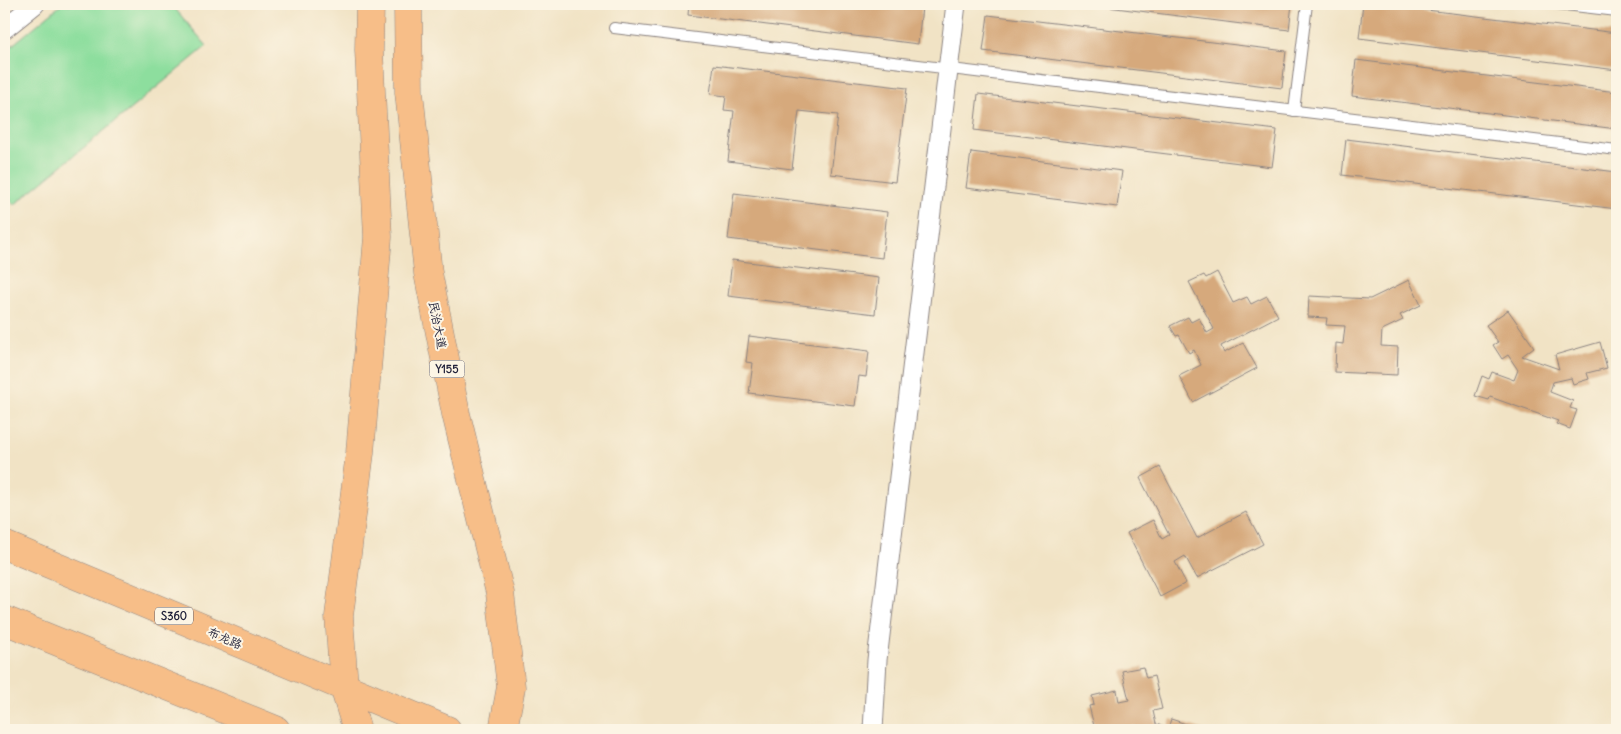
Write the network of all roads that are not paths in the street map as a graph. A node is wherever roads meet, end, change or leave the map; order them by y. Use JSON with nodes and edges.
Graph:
{"nodes":[{"id":1,"x":34,"y":4,"type":"edge"},
{"id":2,"x":370,"y":4,"type":"edge"},
{"id":3,"x":408,"y":4,"type":"edge"},
{"id":4,"x":956,"y":4,"type":"edge"},
{"id":5,"x":1307,"y":4,"type":"edge"},
{"id":6,"x":1557,"y":4,"type":"edge"},
{"id":7,"x":1617,"y":11,"type":"edge"},
{"id":8,"x":614,"y":28,"type":"dead end"},
{"id":9,"x":4,"y":29,"type":"edge"},
{"id":10,"x":948,"y":68,"type":"junction"},
{"id":11,"x":1294,"y":111,"type":"junction"},
{"id":12,"x":1617,"y":150,"type":"edge"},
{"id":13,"x":4,"y":546,"type":"edge"},
{"id":14,"x":4,"y":620,"type":"edge"},
{"id":15,"x":344,"y":687,"type":"junction"},
{"id":16,"x":276,"y":730,"type":"edge"},
{"id":17,"x":357,"y":730,"type":"edge"},
{"id":18,"x":447,"y":730,"type":"edge"},
{"id":19,"x":503,"y":730,"type":"edge"},
{"id":20,"x":873,"y":730,"type":"edge"}],
"edges":[{"from":1,"to":9,"type":"street"},
{"from":2,"to":15,"type":"main road"},
{"from":3,"to":19,"type":"main road","name":"民治大道","number":"Y155"},
{"from":4,"to":10,"type":"street"},
{"from":5,"to":11,"type":"lane"},
{"from":6,"to":7,"type":"lane"},
{"from":8,"to":10,"type":"lane"},
{"from":10,"to":11,"type":"lane"},
{"from":10,"to":20,"type":"street"},
{"from":11,"to":12,"type":"lane"},
{"from":13,"to":15,"type":"main road","name":"布龙路","number":"S360"},
{"from":14,"to":16,"type":"main road"},
{"from":15,"to":17,"type":"main road"},
{"from":15,"to":18,"type":"main road","name":"布龙路","number":"S360"}]}
